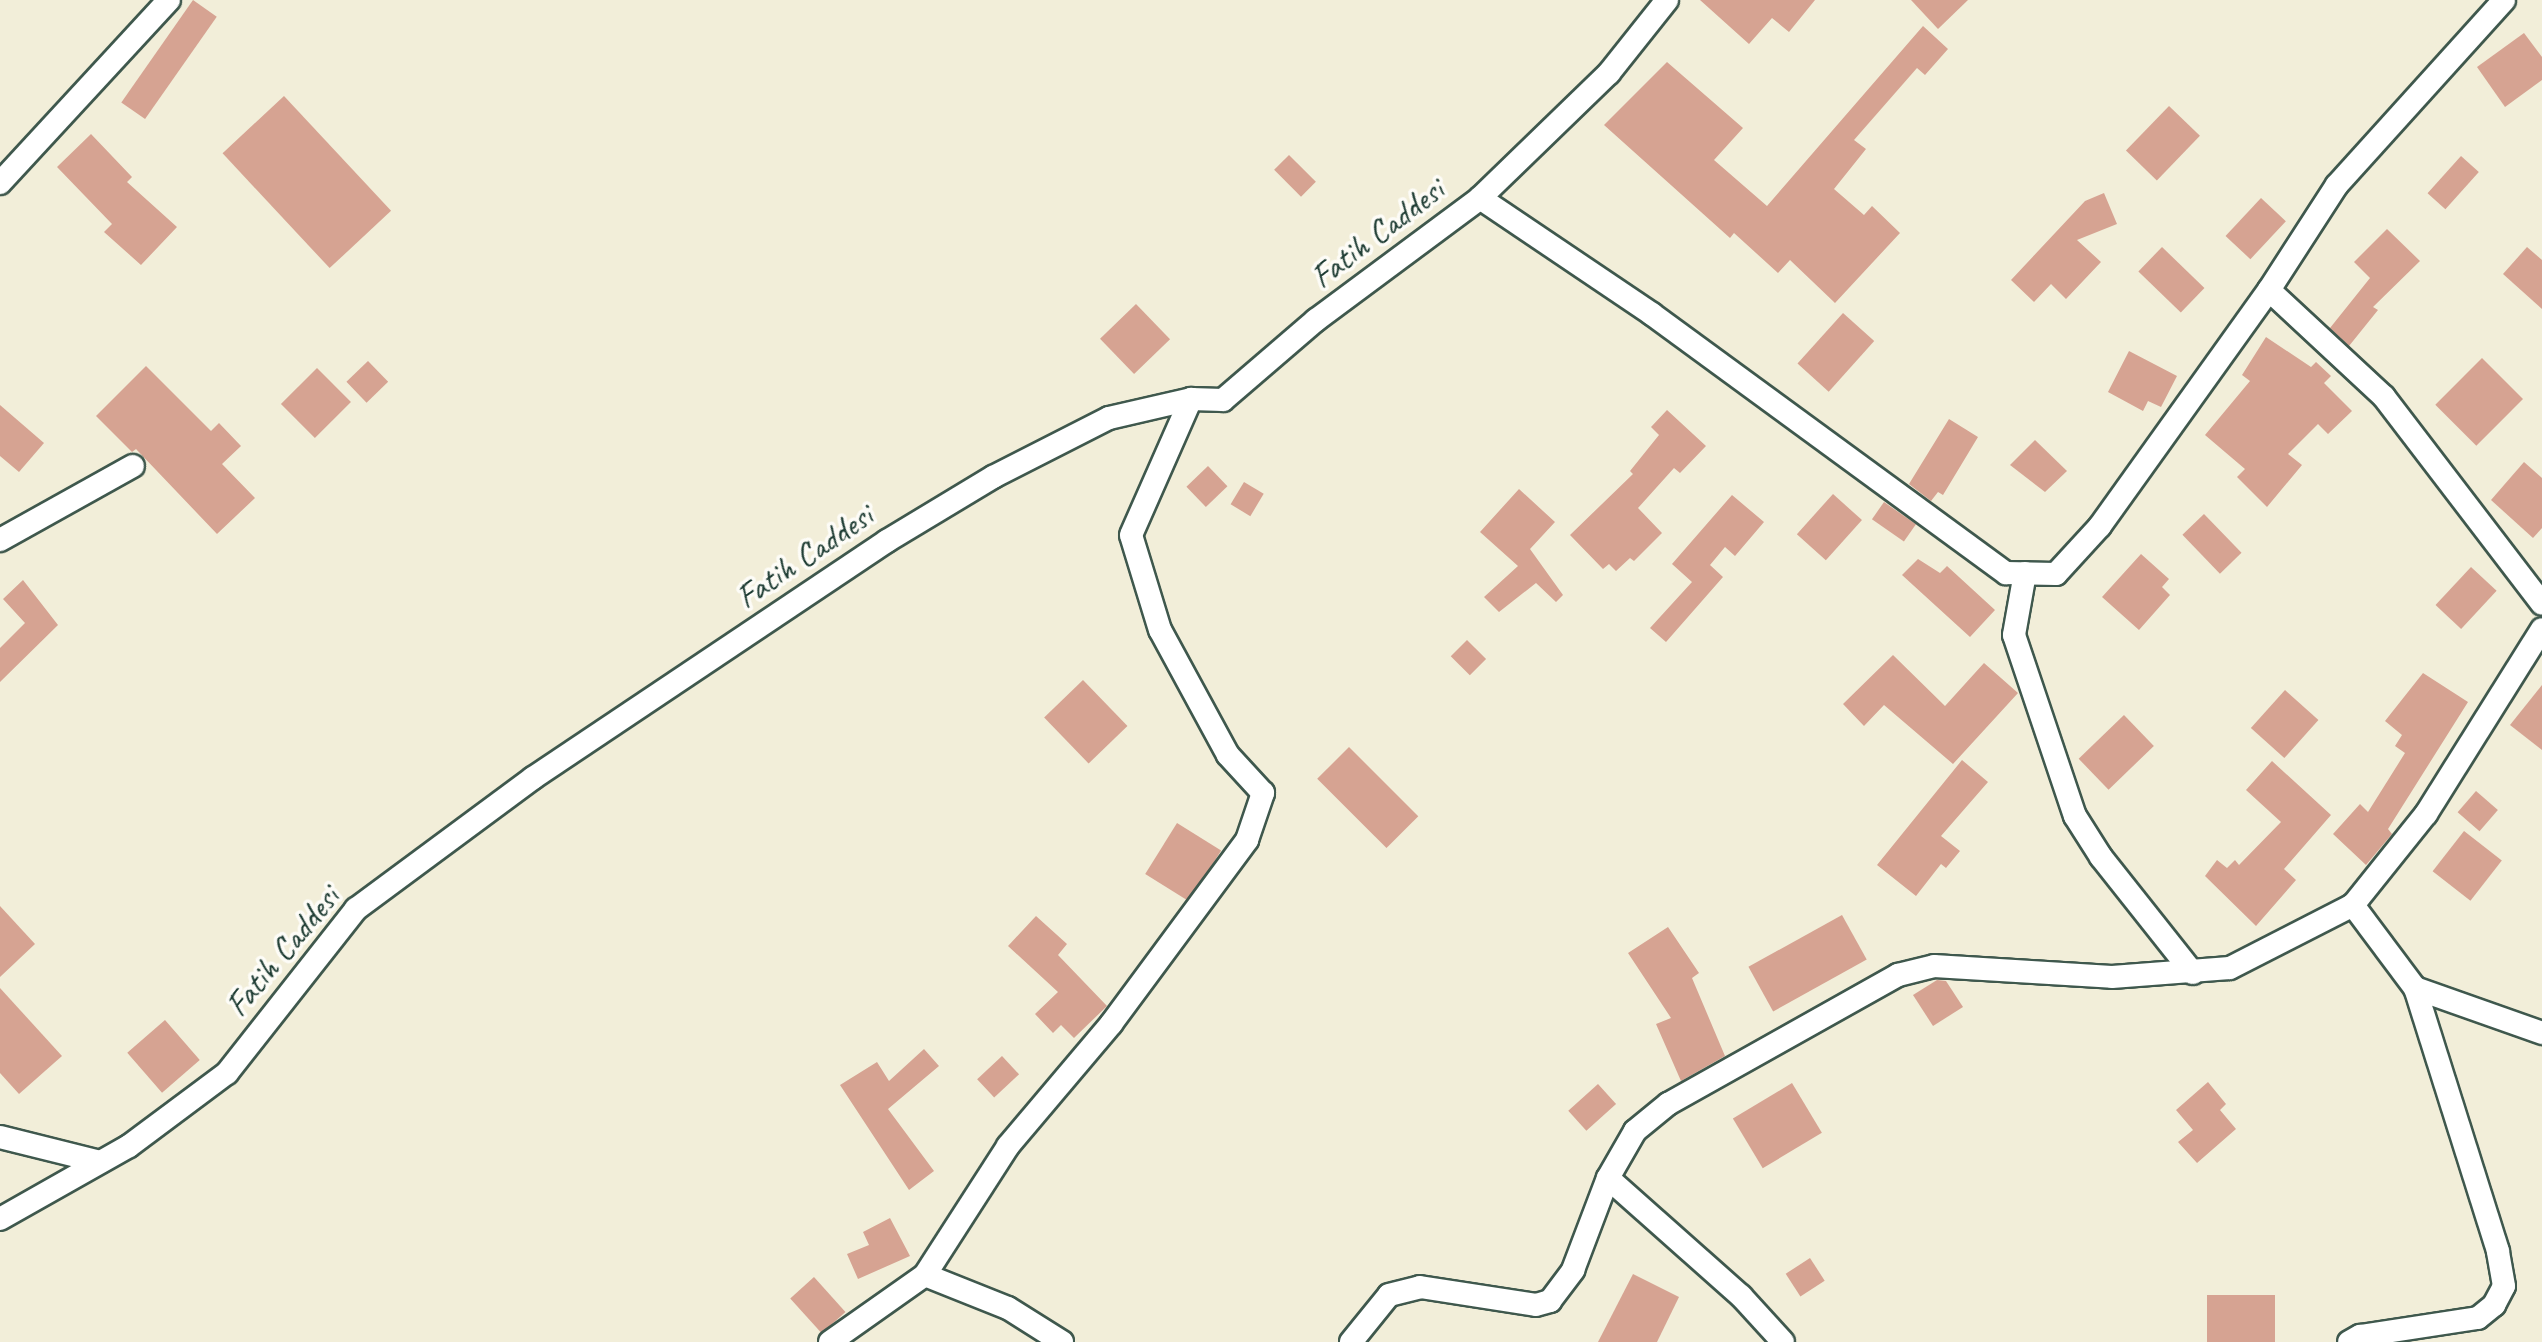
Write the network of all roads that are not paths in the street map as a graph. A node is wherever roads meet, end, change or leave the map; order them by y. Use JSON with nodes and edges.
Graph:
{"nodes":[{"id":1,"x":169,"y":0,"type":"edge"},
{"id":2,"x":1667,"y":0,"type":"edge"},
{"id":3,"x":2504,"y":0,"type":"edge"},
{"id":4,"x":0,"y":183,"type":"edge"},
{"id":5,"x":1480,"y":198,"type":"junction"},
{"id":6,"x":2269,"y":290,"type":"junction"},
{"id":7,"x":1191,"y":399,"type":"junction"},
{"id":8,"x":133,"y":466,"type":"dead end"},
{"id":9,"x":0,"y":540,"type":"edge"},
{"id":10,"x":2025,"y":573,"type":"junction"},
{"id":11,"x":2542,"y":604,"type":"edge"},
{"id":12,"x":2542,"y":629,"type":"edge"},
{"id":13,"x":2353,"y":905,"type":"junction"},
{"id":14,"x":2193,"y":973,"type":"junction"},
{"id":15,"x":2415,"y":988,"type":"junction"},
{"id":16,"x":2542,"y":1033,"type":"edge"},
{"id":17,"x":0,"y":1137,"type":"edge"},
{"id":18,"x":100,"y":1162,"type":"junction"},
{"id":19,"x":1608,"y":1178,"type":"junction"},
{"id":20,"x":0,"y":1219,"type":"edge"},
{"id":21,"x":925,"y":1275,"type":"junction"},
{"id":22,"x":830,"y":1342,"type":"edge"},
{"id":23,"x":1062,"y":1342,"type":"edge"},
{"id":24,"x":1351,"y":1342,"type":"edge"},
{"id":25,"x":1783,"y":1342,"type":"edge"},
{"id":26,"x":2349,"y":1342,"type":"edge"}],
"edges":[{"from":1,"to":4,"type":"street"},
{"from":2,"to":5,"type":"street","name":"Fatih Caddesi"},
{"from":3,"to":6,"type":"street"},
{"from":5,"to":7,"type":"street","name":"Fatih Caddesi"},
{"from":5,"to":10,"type":"street"},
{"from":6,"to":10,"type":"street"},
{"from":6,"to":11,"type":"street"},
{"from":7,"to":18,"type":"street","name":"Fatih Caddesi"},
{"from":7,"to":21,"type":"street"},
{"from":8,"to":9,"type":"street"},
{"from":10,"to":14,"type":"street"},
{"from":12,"to":13,"type":"street"},
{"from":13,"to":14,"type":"street"},
{"from":13,"to":15,"type":"street"},
{"from":14,"to":19,"type":"street"},
{"from":15,"to":16,"type":"street"},
{"from":15,"to":26,"type":"street"},
{"from":17,"to":18,"type":"street"},
{"from":18,"to":20,"type":"street","name":"Fatih Caddesi"},
{"from":19,"to":24,"type":"street"},
{"from":19,"to":25,"type":"street"},
{"from":21,"to":22,"type":"street"},
{"from":21,"to":23,"type":"street"}]}
